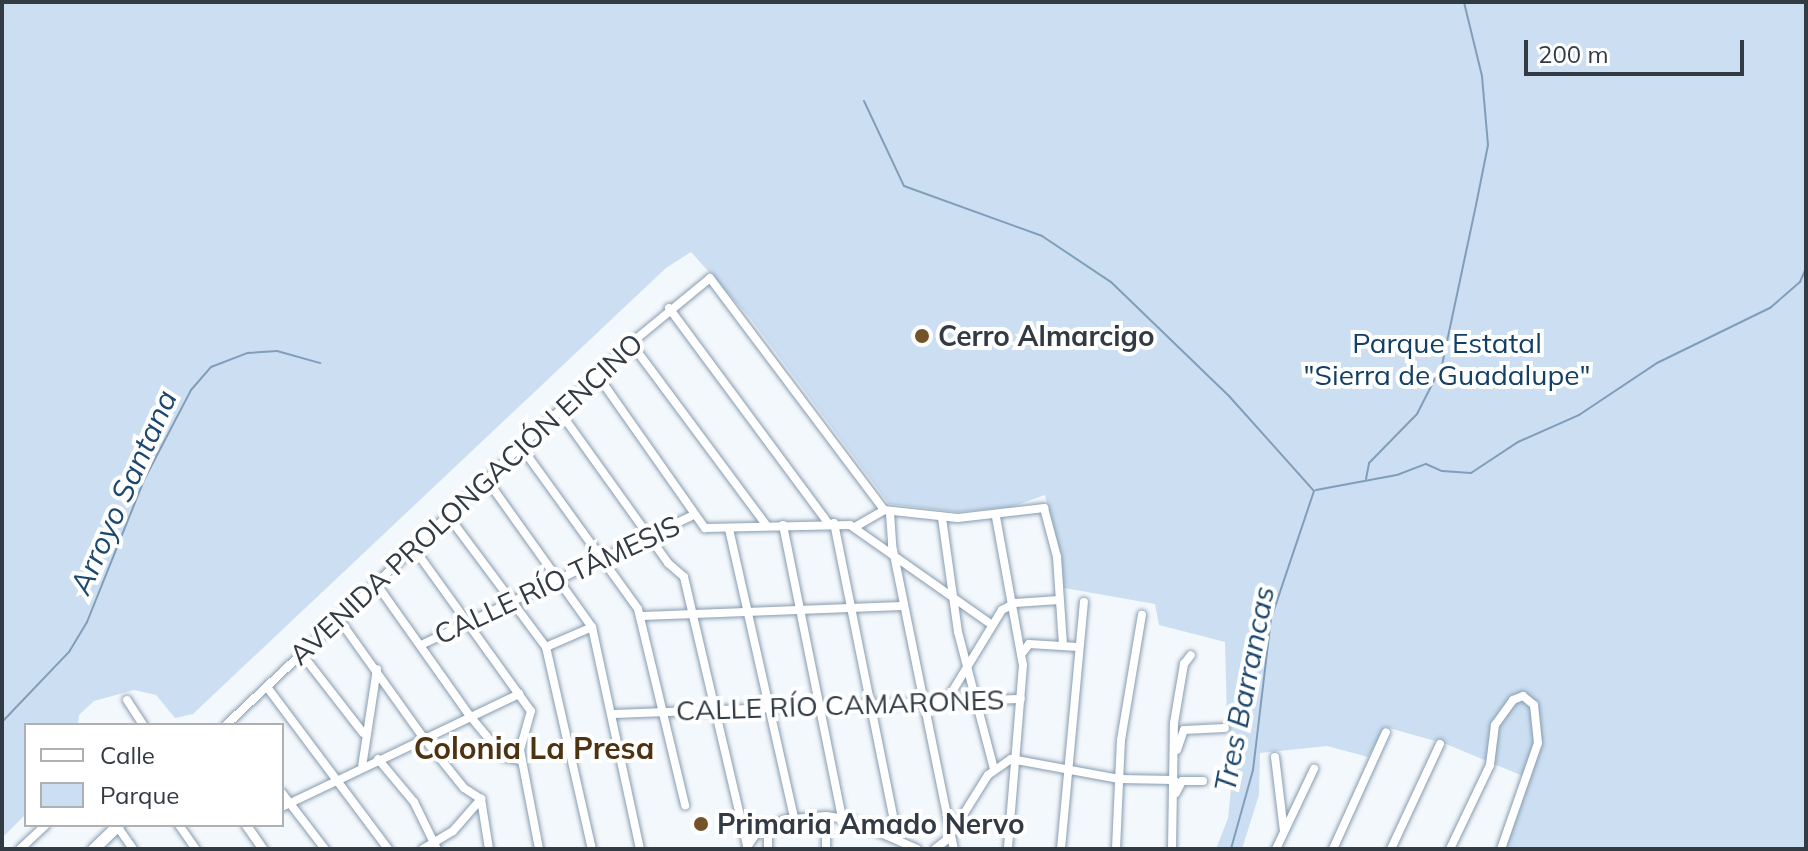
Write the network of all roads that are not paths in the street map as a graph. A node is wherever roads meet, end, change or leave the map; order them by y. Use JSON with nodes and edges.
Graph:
{"nodes":[{"id":1,"x":669,"y":308,"type":"junction"},
{"id":2,"x":631,"y":343,"type":"junction"},
{"id":3,"x":598,"y":376,"type":"junction"},
{"id":4,"x":560,"y":412,"type":"junction"},
{"id":5,"x":522,"y":448,"type":"junction"},
{"id":6,"x":487,"y":480,"type":"junction"},
{"id":7,"x":887,"y":511,"type":"junction"},
{"id":8,"x":692,"y":516,"type":"junction"},
{"id":9,"x":449,"y":517,"type":"junction"},
{"id":10,"x":996,"y":517,"type":"junction"},
{"id":11,"x":942,"y":518,"type":"junction"},
{"id":12,"x":831,"y":523,"type":"junction"},
{"id":13,"x":766,"y":525,"type":"junction"},
{"id":14,"x":783,"y":525,"type":"junction"},
{"id":15,"x":855,"y":527,"type":"junction"},
{"id":16,"x":729,"y":529,"type":"junction"},
{"id":17,"x":651,"y":537,"type":"junction"},
{"id":18,"x":413,"y":547,"type":"junction"},
{"id":19,"x":894,"y":554,"type":"junction"},
{"id":20,"x":605,"y":557,"type":"junction"},
{"id":21,"x":560,"y":580,"type":"junction"},
{"id":22,"x":375,"y":582,"type":"junction"},
{"id":23,"x":954,"y":598,"type":"junction"},
{"id":24,"x":1059,"y":600,"type":"junction"},
{"id":25,"x":513,"y":601,"type":"junction"},
{"id":26,"x":1084,"y":602,"type":"dead end"},
{"id":27,"x":1012,"y":604,"type":"junction"},
{"id":28,"x":904,"y":606,"type":"junction"},
{"id":29,"x":853,"y":608,"type":"junction"},
{"id":30,"x":799,"y":610,"type":"junction"},
{"id":31,"x":747,"y":613,"type":"junction"},
{"id":32,"x":694,"y":614,"type":"junction"},
{"id":33,"x":1142,"y":615,"type":"dead end"},
{"id":34,"x":640,"y":616,"type":"junction"},
{"id":35,"x":338,"y":618,"type":"junction"},
{"id":36,"x":467,"y":622,"type":"junction"},
{"id":37,"x":991,"y":624,"type":"junction"},
{"id":38,"x":592,"y":627,"type":"junction"},
{"id":39,"x":421,"y":645,"type":"junction"},
{"id":40,"x":1063,"y":645,"type":"junction"},
{"id":41,"x":546,"y":647,"type":"junction"},
{"id":42,"x":1078,"y":647,"type":"junction"},
{"id":43,"x":301,"y":653,"type":"junction"},
{"id":44,"x":1191,"y":655,"type":"dead end"},
{"id":45,"x":1022,"y":657,"type":"junction"},
{"id":46,"x":968,"y":665,"type":"junction"},
{"id":47,"x":377,"y":669,"type":"junction"},
{"id":48,"x":267,"y":687,"type":"junction"},
{"id":49,"x":519,"y":694,"type":"junction"},
{"id":50,"x":975,"y":699,"type":"junction"},
{"id":51,"x":1021,"y":699,"type":"junction"},
{"id":52,"x":127,"y":700,"type":"dead end"},
{"id":53,"x":947,"y":700,"type":"junction"},
{"id":54,"x":923,"y":701,"type":"junction"},
{"id":55,"x":872,"y":703,"type":"junction"},
{"id":56,"x":820,"y":704,"type":"junction"},
{"id":57,"x":767,"y":707,"type":"junction"},
{"id":58,"x":715,"y":709,"type":"junction"},
{"id":59,"x":663,"y":711,"type":"junction"},
{"id":60,"x":611,"y":714,"type":"junction"},
{"id":61,"x":470,"y":716,"type":"junction"},
{"id":62,"x":142,"y":723,"type":"edge"},
{"id":63,"x":230,"y":723,"type":"edge"},
{"id":64,"x":1225,"y":728,"type":"dead end"},
{"id":65,"x":1386,"y":732,"type":"dead end"},
{"id":66,"x":363,"y":733,"type":"junction"},
{"id":67,"x":423,"y":737,"type":"junction"},
{"id":68,"x":1440,"y":744,"type":"dead end"},
{"id":69,"x":1174,"y":754,"type":"junction"},
{"id":70,"x":1275,"y":757,"type":"dead end"},
{"id":71,"x":1014,"y":758,"type":"junction"},
{"id":72,"x":378,"y":759,"type":"junction"},
{"id":73,"x":521,"y":760,"type":"junction"},
{"id":74,"x":362,"y":767,"type":"junction"},
{"id":75,"x":994,"y":769,"type":"junction"},
{"id":76,"x":1314,"y":769,"type":"dead end"},
{"id":77,"x":1067,"y":771,"type":"junction"},
{"id":78,"x":1119,"y":779,"type":"junction"},
{"id":79,"x":1174,"y":780,"type":"junction"},
{"id":80,"x":334,"y":781,"type":"junction"},
{"id":81,"x":1203,"y":781,"type":"dead end"},
{"id":82,"x":1174,"y":797,"type":"junction"},
{"id":83,"x":481,"y":799,"type":"junction"},
{"id":84,"x":286,"y":805,"type":"edge"},
{"id":85,"x":685,"y":805,"type":"dead end"},
{"id":86,"x":794,"y":817,"type":"junction"},
{"id":87,"x":842,"y":818,"type":"junction"},
{"id":88,"x":826,"y":825,"type":"dead end"},
{"id":89,"x":44,"y":827,"type":"edge"},
{"id":90,"x":115,"y":827,"type":"edge"},
{"id":91,"x":118,"y":827,"type":"edge"},
{"id":92,"x":180,"y":827,"type":"edge"},
{"id":93,"x":247,"y":827,"type":"edge"},
{"id":94,"x":768,"y":827,"type":"junction"},
{"id":95,"x":953,"y":831,"type":"junction"},
{"id":96,"x":1284,"y":832,"type":"junction"},
{"id":97,"x":901,"y":844,"type":"edge"},
{"id":98,"x":436,"y":847,"type":"edge"},
{"id":99,"x":746,"y":847,"type":"edge"},
{"id":100,"x":20,"y":849,"type":"edge"},
{"id":101,"x":93,"y":849,"type":"edge"},
{"id":102,"x":133,"y":849,"type":"edge"},
{"id":103,"x":196,"y":849,"type":"edge"},
{"id":104,"x":263,"y":849,"type":"edge"},
{"id":105,"x":325,"y":849,"type":"edge"},
{"id":106,"x":388,"y":849,"type":"edge"},
{"id":107,"x":423,"y":849,"type":"edge"},
{"id":108,"x":489,"y":849,"type":"edge"},
{"id":109,"x":539,"y":849,"type":"edge"},
{"id":110,"x":592,"y":849,"type":"edge"},
{"id":111,"x":640,"y":849,"type":"edge"},
{"id":112,"x":768,"y":849,"type":"edge"},
{"id":113,"x":826,"y":849,"type":"edge"},
{"id":114,"x":917,"y":849,"type":"edge"},
{"id":115,"x":935,"y":849,"type":"edge"},
{"id":116,"x":954,"y":849,"type":"edge"},
{"id":117,"x":1008,"y":849,"type":"edge"},
{"id":118,"x":1061,"y":849,"type":"edge"},
{"id":119,"x":1116,"y":849,"type":"edge"},
{"id":120,"x":1172,"y":849,"type":"edge"},
{"id":121,"x":1276,"y":849,"type":"edge"},
{"id":122,"x":1333,"y":849,"type":"edge"},
{"id":123,"x":1391,"y":849,"type":"edge"},
{"id":124,"x":1450,"y":849,"type":"edge"},
{"id":125,"x":1501,"y":849,"type":"edge"}],
"edges":[{"from":1,"to":2,"type":"street","name":"AVENIDA PROLONGACIÓN ENCINO"},
{"from":1,"to":7,"type":"street","name":"AVENIDA PROLONGACIÓN ENCINO"},
{"from":1,"to":12,"type":"street"},
{"from":2,"to":3,"type":"street","name":"AVENIDA PROLONGACIÓN ENCINO"},
{"from":2,"to":13,"type":"street"},
{"from":3,"to":4,"type":"street","name":"AVENIDA PROLONGACIÓN ENCINO"},
{"from":3,"to":8,"type":"street"},
{"from":4,"to":5,"type":"street","name":"AVENIDA PROLONGACIÓN ENCINO"},
{"from":4,"to":17,"type":"street"},
{"from":5,"to":6,"type":"street","name":"AVENIDA PROLONGACIÓN ENCINO"},
{"from":5,"to":20,"type":"street"},
{"from":6,"to":9,"type":"street","name":"AVENIDA PROLONGACIÓN ENCINO"},
{"from":6,"to":21,"type":"street"},
{"from":7,"to":11,"type":"street"},
{"from":7,"to":15,"type":"street"},
{"from":7,"to":19,"type":"street"},
{"from":8,"to":16,"type":"street"},
{"from":8,"to":17,"type":"street","name":"CALLE RÍO TÁMESIS"},
{"from":9,"to":18,"type":"street","name":"AVENIDA PROLONGACIÓN ENCINO"},
{"from":9,"to":25,"type":"street"},
{"from":10,"to":11,"type":"street"},
{"from":10,"to":24,"type":"street"},
{"from":10,"to":27,"type":"street"},
{"from":11,"to":23,"type":"street"},
{"from":12,"to":14,"type":"street"},
{"from":12,"to":15,"type":"street"},
{"from":12,"to":29,"type":"street"},
{"from":13,"to":14,"type":"street"},
{"from":13,"to":16,"type":"street"},
{"from":14,"to":30,"type":"street"},
{"from":15,"to":19,"type":"street"},
{"from":16,"to":31,"type":"street"},
{"from":17,"to":20,"type":"street","name":"CALLE RÍO TÁMESIS"},
{"from":17,"to":32,"type":"street"},
{"from":18,"to":22,"type":"street","name":"AVENIDA PROLONGACIÓN ENCINO"},
{"from":18,"to":36,"type":"street"},
{"from":19,"to":23,"type":"street"},
{"from":19,"to":28,"type":"street"},
{"from":20,"to":21,"type":"street","name":"CALLE RÍO TÁMESIS"},
{"from":20,"to":34,"type":"street"},
{"from":21,"to":25,"type":"street","name":"CALLE RÍO TÁMESIS"},
{"from":21,"to":38,"type":"street"},
{"from":22,"to":35,"type":"street","name":"AVENIDA PROLONGACIÓN ENCINO"},
{"from":22,"to":39,"type":"street"},
{"from":23,"to":37,"type":"street"},
{"from":23,"to":46,"type":"street"},
{"from":24,"to":27,"type":"street"},
{"from":24,"to":40,"type":"street"},
{"from":25,"to":36,"type":"street","name":"CALLE RÍO TÁMESIS"},
{"from":25,"to":41,"type":"street"},
{"from":26,"to":42,"type":"street"},
{"from":27,"to":37,"type":"street"},
{"from":27,"to":45,"type":"street"},
{"from":28,"to":29,"type":"street"},
{"from":28,"to":54,"type":"street"},
{"from":29,"to":30,"type":"street"},
{"from":29,"to":55,"type":"street"},
{"from":30,"to":31,"type":"street"},
{"from":30,"to":56,"type":"street"},
{"from":31,"to":32,"type":"street"},
{"from":31,"to":57,"type":"street"},
{"from":32,"to":34,"type":"street"},
{"from":32,"to":58,"type":"street"},
{"from":33,"to":78,"type":"street"},
{"from":34,"to":59,"type":"street"},
{"from":35,"to":43,"type":"street","name":"AVENIDA PROLONGACIÓN ENCINO"},
{"from":35,"to":47,"type":"street"},
{"from":36,"to":39,"type":"street","name":"CALLE RÍO TÁMESIS"},
{"from":36,"to":49,"type":"street"},
{"from":37,"to":46,"type":"street"},
{"from":38,"to":41,"type":"street"},
{"from":38,"to":60,"type":"street"},
{"from":39,"to":61,"type":"street"},
{"from":40,"to":42,"type":"street"},
{"from":40,"to":45,"type":"street"},
{"from":41,"to":110,"type":"street"},
{"from":42,"to":77,"type":"street"},
{"from":43,"to":48,"type":"street","name":"AVENIDA PROLONGACIÓN ENCINO"},
{"from":43,"to":66,"type":"street"},
{"from":44,"to":69,"type":"street"},
{"from":45,"to":51,"type":"street"},
{"from":46,"to":50,"type":"street"},
{"from":46,"to":53,"type":"street"},
{"from":47,"to":66,"type":"street"},
{"from":47,"to":67,"type":"street"},
{"from":48,"to":63,"type":"street","name":"AVENIDA PROLONGACIÓN ENCINO"},
{"from":48,"to":80,"type":"street"},
{"from":49,"to":61,"type":"street"},
{"from":49,"to":73,"type":"street"},
{"from":50,"to":51,"type":"street","name":"CALLE RÍO CAMARONES"},
{"from":50,"to":53,"type":"street","name":"CALLE RÍO CAMARONES"},
{"from":50,"to":75,"type":"street"},
{"from":51,"to":71,"type":"street"},
{"from":52,"to":62,"type":"street"},
{"from":53,"to":54,"type":"street","name":"CALLE RÍO CAMARONES"},
{"from":54,"to":55,"type":"street","name":"CALLE RÍO CAMARONES"},
{"from":54,"to":95,"type":"street"},
{"from":55,"to":56,"type":"street","name":"CALLE RÍO CAMARONES"},
{"from":55,"to":97,"type":"street"},
{"from":56,"to":57,"type":"street","name":"CALLE RÍO CAMARONES"},
{"from":56,"to":87,"type":"street"},
{"from":57,"to":58,"type":"street","name":"CALLE RÍO CAMARONES"},
{"from":57,"to":86,"type":"street"},
{"from":58,"to":59,"type":"street","name":"CALLE RÍO CAMARONES"},
{"from":58,"to":99,"type":"street"},
{"from":59,"to":60,"type":"street","name":"CALLE RÍO CAMARONES"},
{"from":59,"to":85,"type":"street"},
{"from":60,"to":111,"type":"street"},
{"from":61,"to":67,"type":"street"},
{"from":61,"to":73,"type":"street"},
{"from":64,"to":69,"type":"street"},
{"from":65,"to":122,"type":"street"},
{"from":66,"to":74,"type":"street"},
{"from":67,"to":72,"type":"street"},
{"from":67,"to":83,"type":"street"},
{"from":68,"to":123,"type":"street"},
{"from":69,"to":79,"type":"street"},
{"from":70,"to":96,"type":"street"},
{"from":71,"to":75,"type":"street"},
{"from":71,"to":77,"type":"street"},
{"from":71,"to":117,"type":"street"},
{"from":72,"to":74,"type":"street"},
{"from":72,"to":98,"type":"street"},
{"from":73,"to":109,"type":"street"},
{"from":74,"to":80,"type":"street"},
{"from":75,"to":95,"type":"street"},
{"from":76,"to":96,"type":"street"},
{"from":77,"to":78,"type":"street"},
{"from":77,"to":118,"type":"street"},
{"from":78,"to":79,"type":"street"},
{"from":78,"to":119,"type":"street"},
{"from":79,"to":82,"type":"street"},
{"from":80,"to":84,"type":"street"},
{"from":80,"to":106,"type":"street"},
{"from":81,"to":82,"type":"street"},
{"from":82,"to":120,"type":"street"},
{"from":83,"to":98,"type":"street"},
{"from":83,"to":108,"type":"street"},
{"from":84,"to":105,"type":"street"},
{"from":86,"to":87,"type":"street"},
{"from":86,"to":94,"type":"street"},
{"from":87,"to":97,"type":"street"},
{"from":88,"to":113,"type":"street"},
{"from":89,"to":100,"type":"street"},
{"from":90,"to":101,"type":"main road"},
{"from":91,"to":102,"type":"street"},
{"from":92,"to":103,"type":"street"},
{"from":93,"to":104,"type":"street"},
{"from":94,"to":99,"type":"street"},
{"from":94,"to":112,"type":"street"},
{"from":95,"to":115,"type":"street"},
{"from":95,"to":116,"type":"street"},
{"from":96,"to":121,"type":"street"},
{"from":97,"to":114,"type":"street"},
{"from":98,"to":107,"type":"street"},
{"from":124,"to":125,"type":"street"}]}
